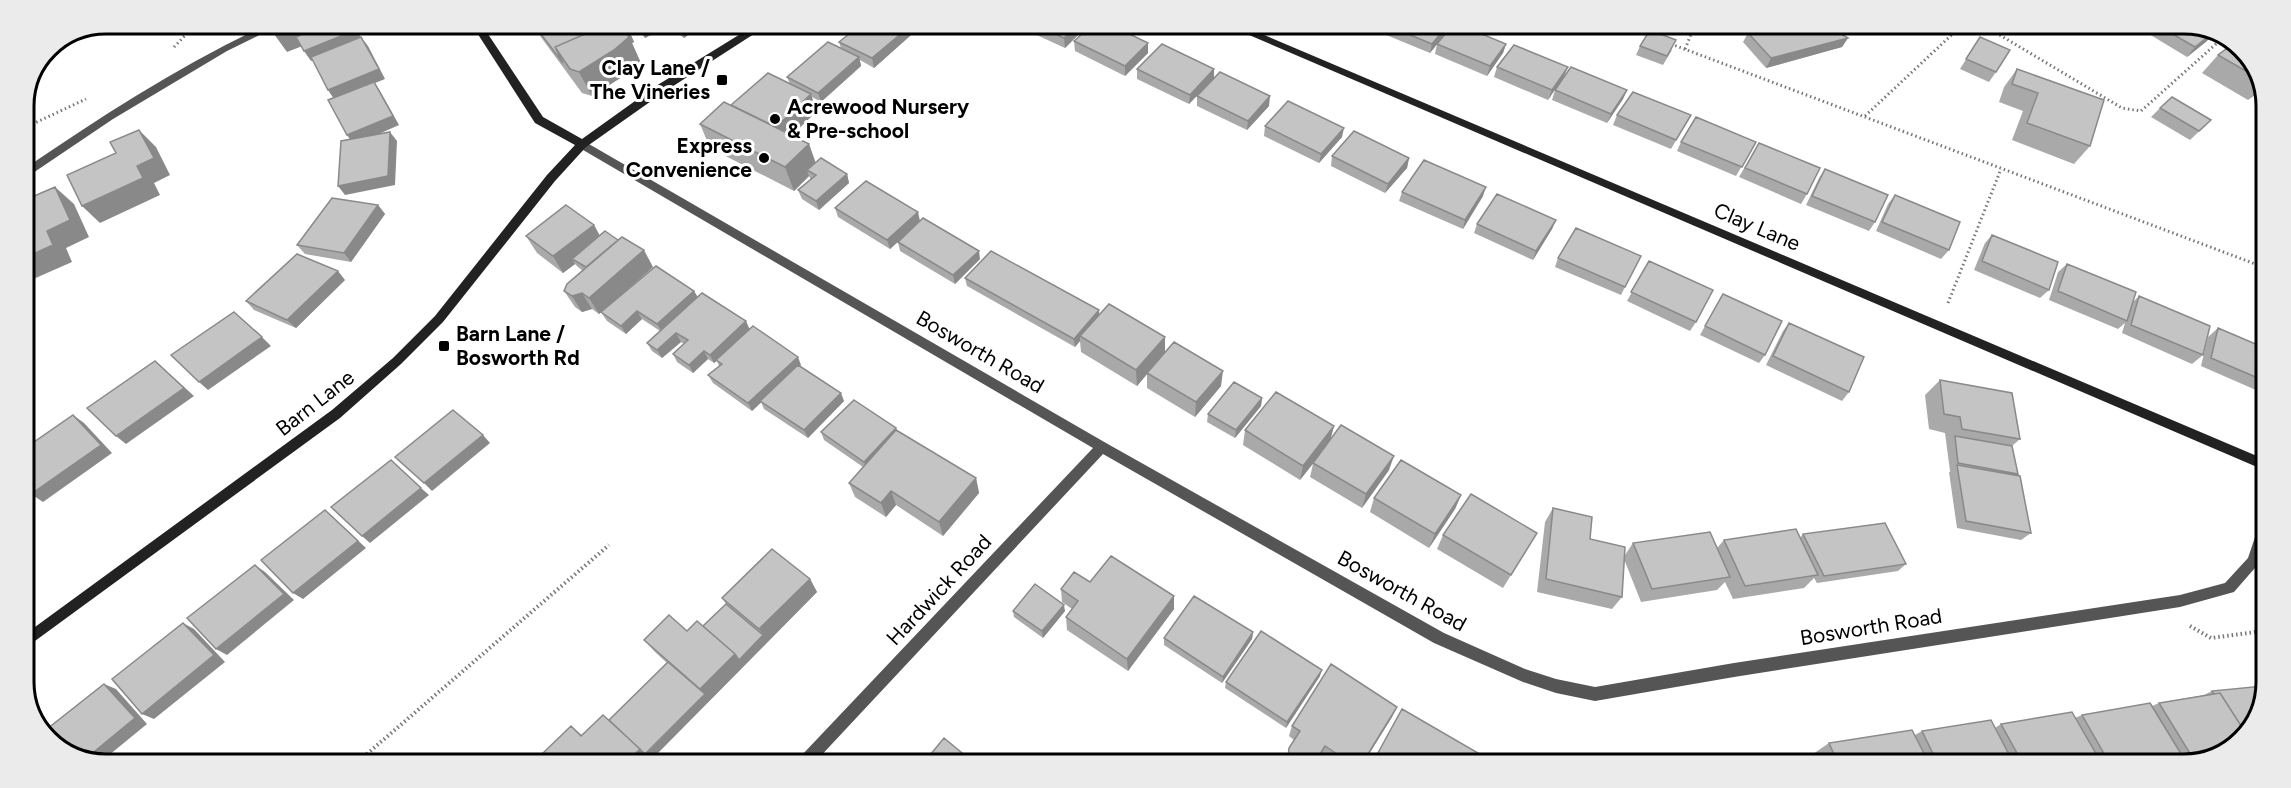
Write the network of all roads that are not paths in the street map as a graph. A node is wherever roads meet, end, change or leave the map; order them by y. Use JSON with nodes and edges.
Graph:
{"nodes":[{"id":1,"x":256,"y":34,"type":"edge"},
{"id":2,"x":483,"y":34,"type":"edge"},
{"id":3,"x":748,"y":34,"type":"edge"},
{"id":4,"x":1252,"y":34,"type":"edge"},
{"id":5,"x":582,"y":144,"type":"junction"},
{"id":6,"x":34,"y":167,"type":"edge"},
{"id":7,"x":1102,"y":447,"type":"junction"},
{"id":8,"x":2256,"y":462,"type":"edge"},
{"id":9,"x":2256,"y":554,"type":"edge"},
{"id":10,"x":35,"y":635,"type":"edge"},
{"id":11,"x":814,"y":754,"type":"edge"}],
"edges":[{"from":1,"to":6,"type":"street"},
{"from":2,"to":5,"type":"street"},
{"from":3,"to":5,"type":"street"},
{"from":4,"to":8,"type":"street","name":"Clay Lane"},
{"from":5,"to":7,"type":"street","name":"Bosworth Road"},
{"from":5,"to":10,"type":"street","name":"Barn Lane"},
{"from":7,"to":9,"type":"street","name":"Bosworth Road"},
{"from":7,"to":11,"type":"street","name":"Hardwick Road"}]}
